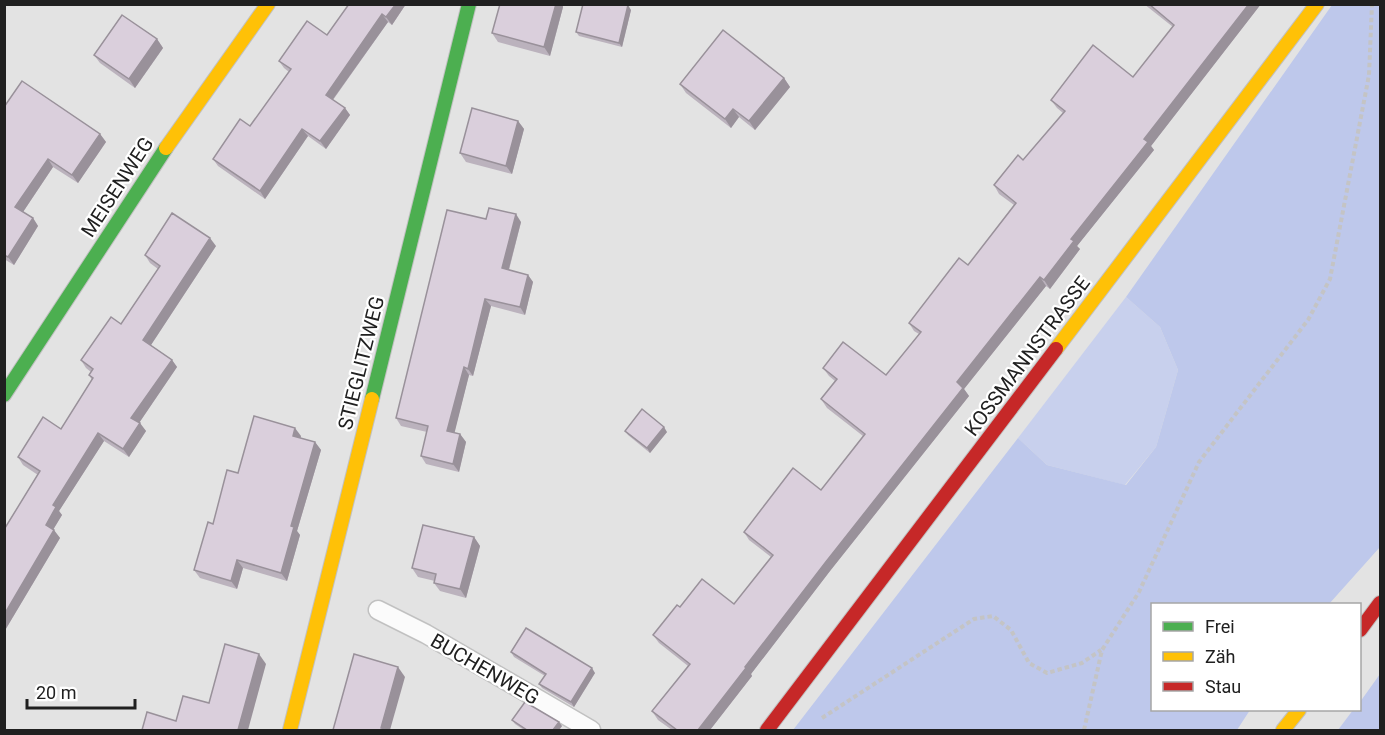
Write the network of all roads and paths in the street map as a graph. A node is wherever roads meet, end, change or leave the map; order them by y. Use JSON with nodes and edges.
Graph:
{"nodes":[{"id":1,"x":268,"y":4,"type":"edge"},
{"id":2,"x":469,"y":4,"type":"edge"},
{"id":3,"x":1317,"y":4,"type":"edge"},
{"id":4,"x":1372,"y":4,"type":"edge"},
{"id":5,"x":4,"y":395,"type":"edge"},
{"id":6,"x":1380,"y":603,"type":"edge"},
{"id":7,"x":378,"y":610,"type":"dead end"},
{"id":8,"x":1361,"y":627,"type":"edge"},
{"id":9,"x":1102,"y":650,"type":"junction"},
{"id":10,"x":1298,"y":711,"type":"edge"},
{"id":11,"x":819,"y":720,"type":"dead end"},
{"id":12,"x":290,"y":730,"type":"edge"},
{"id":13,"x":591,"y":730,"type":"edge"},
{"id":14,"x":767,"y":730,"type":"edge"},
{"id":15,"x":1084,"y":730,"type":"edge"},
{"id":16,"x":1283,"y":730,"type":"edge"}],
"edges":[{"from":1,"to":5,"type":"street","name":"MEISENWEG"},
{"from":2,"to":12,"type":"street","name":"STIEGLITZWEG"},
{"from":3,"to":14,"type":"street","name":"KOSSMANNSTRASSE"},
{"from":4,"to":9,"type":"path"},
{"from":6,"to":8,"type":"street"},
{"from":7,"to":13,"type":"lane","name":"BUCHENWEG"},
{"from":9,"to":11,"type":"path"},
{"from":9,"to":15,"type":"path"},
{"from":10,"to":16,"type":"street"}]}
